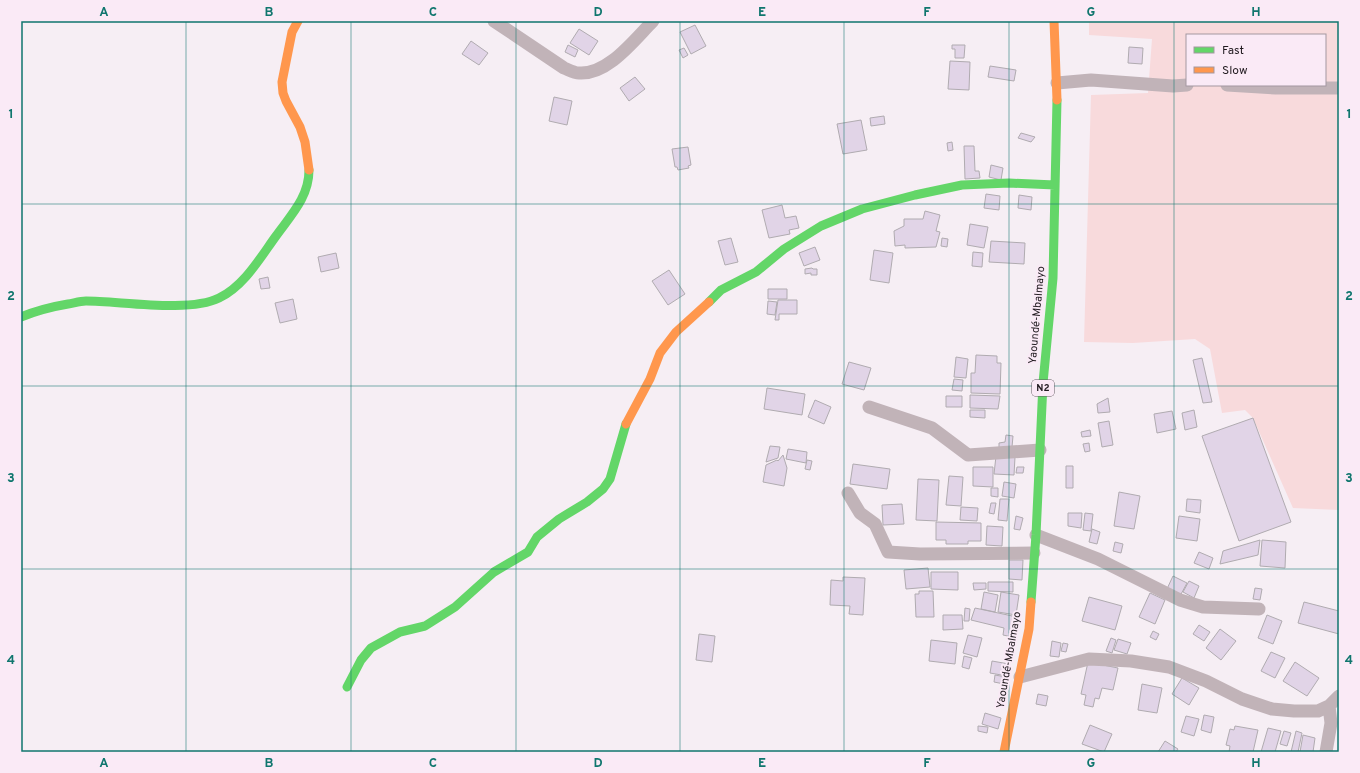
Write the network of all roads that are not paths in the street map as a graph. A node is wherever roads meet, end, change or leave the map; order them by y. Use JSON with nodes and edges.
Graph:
{"nodes":[{"id":1,"x":298,"y":21,"type":"edge"},
{"id":2,"x":494,"y":21,"type":"edge"},
{"id":3,"x":653,"y":21,"type":"edge"},
{"id":4,"x":1054,"y":21,"type":"edge"},
{"id":5,"x":1056,"y":84,"type":"junction"},
{"id":6,"x":1186,"y":85,"type":"edge"},
{"id":7,"x":1243,"y":86,"type":"edge"},
{"id":8,"x":1339,"y":88,"type":"edge"},
{"id":9,"x":1055,"y":185,"type":"junction"},
{"id":10,"x":21,"y":317,"type":"edge"},
{"id":11,"x":869,"y":407,"type":"dead end"},
{"id":12,"x":1040,"y":450,"type":"junction"},
{"id":13,"x":848,"y":493,"type":"dead end"},
{"id":14,"x":1036,"y":535,"type":"junction"},
{"id":15,"x":1034,"y":553,"type":"junction"},
{"id":16,"x":1259,"y":609,"type":"dead end"},
{"id":17,"x":1020,"y":677,"type":"junction"},
{"id":18,"x":347,"y":687,"type":"dead end"},
{"id":19,"x":1339,"y":696,"type":"edge"},
{"id":20,"x":1329,"y":706,"type":"junction"},
{"id":21,"x":1004,"y":752,"type":"edge"},
{"id":22,"x":1326,"y":752,"type":"edge"}],
"edges":[{"from":1,"to":10,"type":"main road"},
{"from":2,"to":3,"type":"street"},
{"from":4,"to":5,"type":"main road","name":"Yaoundé-Mbalmayo","number":"N2"},
{"from":5,"to":6,"type":"street"},
{"from":5,"to":9,"type":"main road","name":"Yaoundé-Mbalmayo","number":"N2"},
{"from":7,"to":8,"type":"street"},
{"from":9,"to":12,"type":"main road","name":"Yaoundé-Mbalmayo","number":"N2"},
{"from":9,"to":18,"type":"main road"},
{"from":11,"to":12,"type":"street"},
{"from":12,"to":14,"type":"main road","name":"Yaoundé-Mbalmayo","number":"N2"},
{"from":13,"to":15,"type":"street"},
{"from":14,"to":15,"type":"main road","name":"Yaoundé-Mbalmayo","number":"N2"},
{"from":14,"to":16,"type":"street"},
{"from":15,"to":17,"type":"main road","name":"Yaoundé-Mbalmayo","number":"N2"},
{"from":17,"to":20,"type":"street"},
{"from":17,"to":21,"type":"main road","name":"Yaoundé-Mbalmayo","number":"N2"},
{"from":19,"to":20,"type":"street"},
{"from":20,"to":22,"type":"street"}]}
